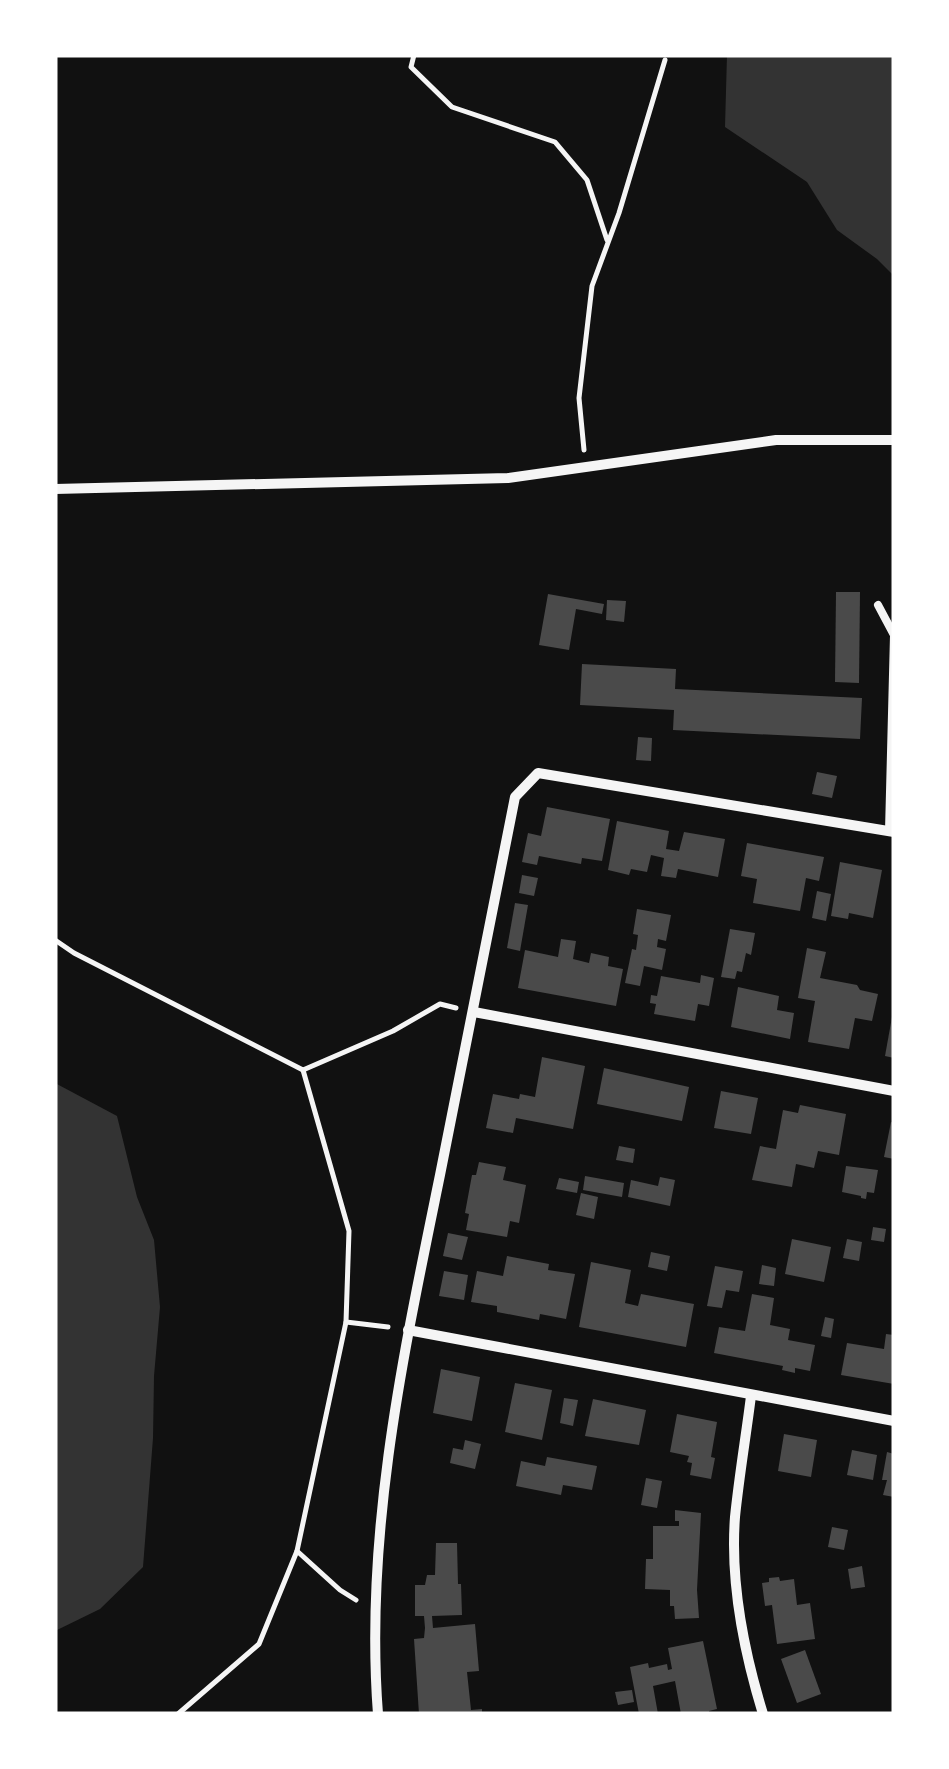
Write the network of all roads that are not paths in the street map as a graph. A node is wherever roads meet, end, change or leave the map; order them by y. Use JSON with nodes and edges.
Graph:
{"nodes":[{"id":1,"x":894,"y":440,"type":"edge"},
{"id":2,"x":55,"y":490,"type":"edge"},
{"id":3,"x":878,"y":605,"type":"dead end"},
{"id":4,"x":893,"y":723,"type":"edge"},
{"id":5,"x":891,"y":832,"type":"edge"},
{"id":6,"x":474,"y":1012,"type":"junction"},
{"id":7,"x":894,"y":1090,"type":"edge"},
{"id":8,"x":408,"y":1330,"type":"junction"},
{"id":9,"x":751,"y":1396,"type":"junction"},
{"id":10,"x":894,"y":1422,"type":"edge"},
{"id":11,"x":378,"y":1714,"type":"edge"},
{"id":12,"x":762,"y":1714,"type":"edge"}],
"edges":[{"from":1,"to":2,"type":"street"},
{"from":3,"to":4,"type":"lane"},
{"from":4,"to":5,"type":"lane"},
{"from":5,"to":6,"type":"street"},
{"from":6,"to":7,"type":"street"},
{"from":6,"to":8,"type":"street"},
{"from":8,"to":9,"type":"street"},
{"from":8,"to":11,"type":"street"},
{"from":9,"to":10,"type":"street"},
{"from":9,"to":12,"type":"street"}]}
